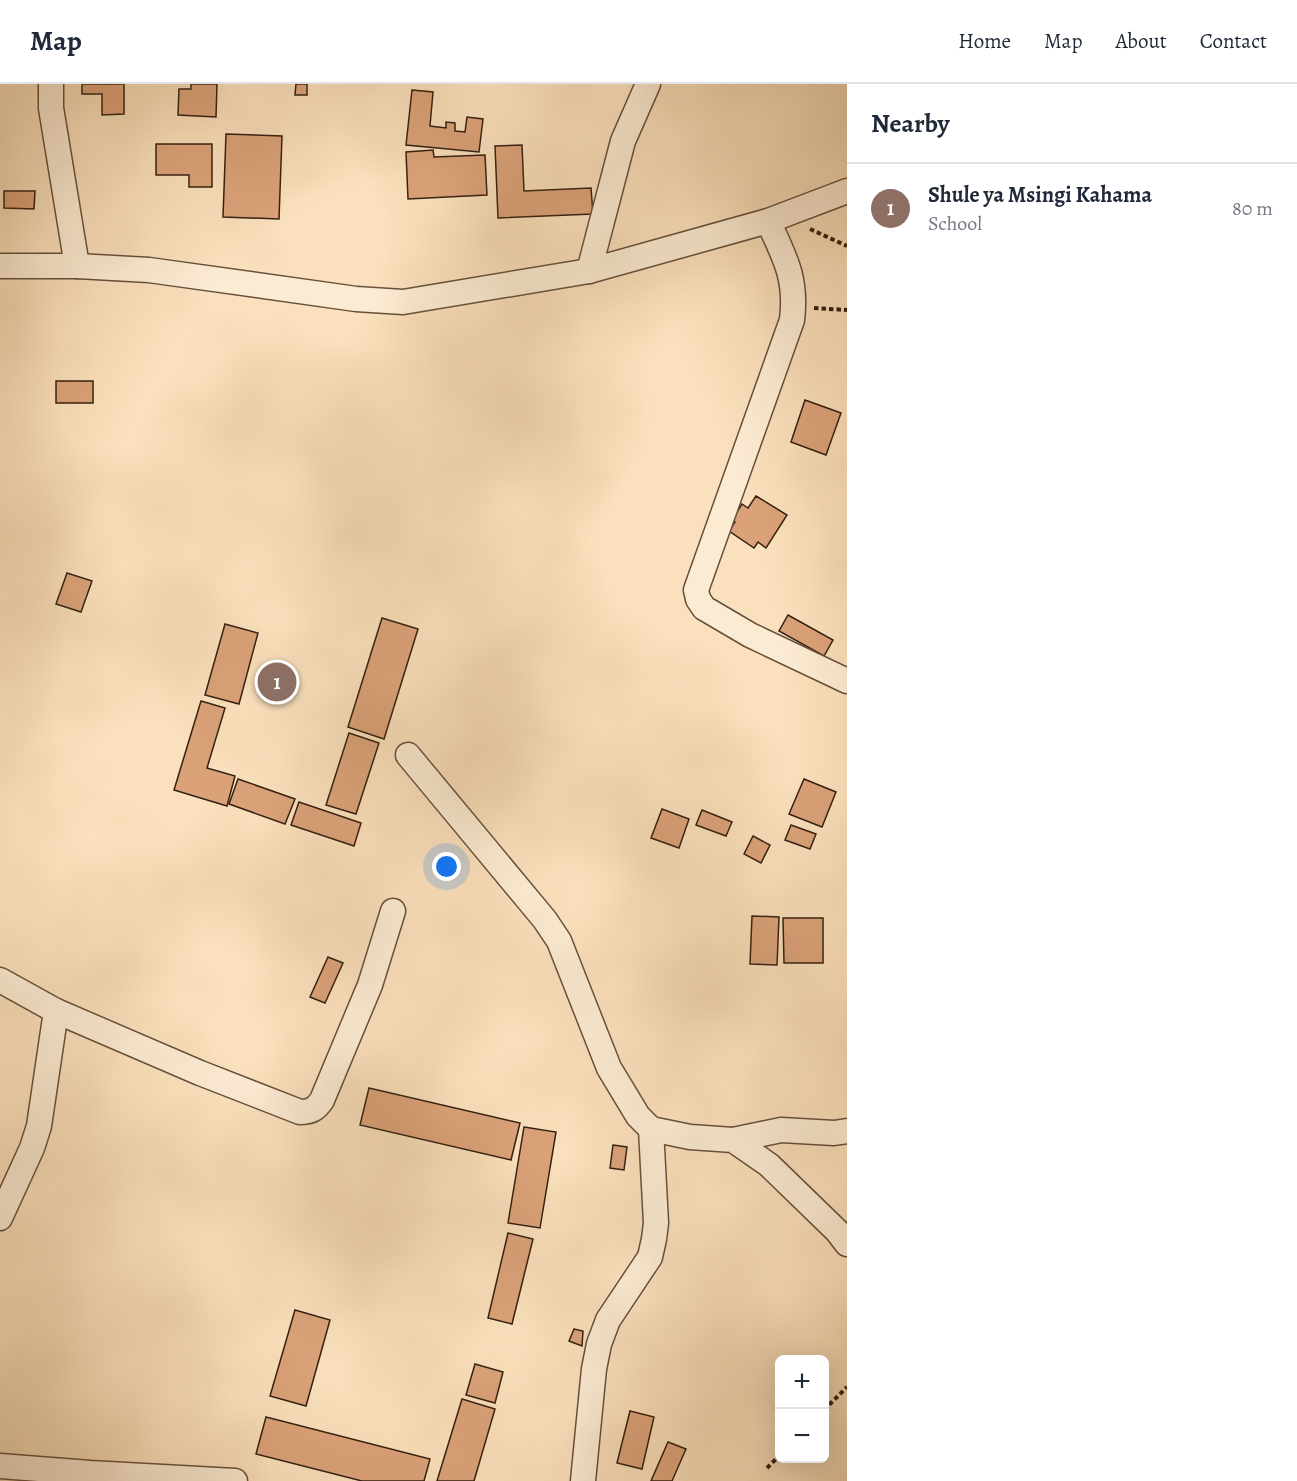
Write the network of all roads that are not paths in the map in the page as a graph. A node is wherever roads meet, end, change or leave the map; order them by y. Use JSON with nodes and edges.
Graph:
{"nodes":[{"id":1,"x":51,"y":84,"type":"edge"},
{"id":2,"x":648,"y":84,"type":"edge"},
{"id":3,"x":847,"y":191,"type":"edge"},
{"id":4,"x":776,"y":218,"type":"junction"},
{"id":5,"x":0,"y":266,"type":"edge"},
{"id":6,"x":77,"y":266,"type":"junction"},
{"id":7,"x":589,"y":271,"type":"junction"},
{"id":8,"x":847,"y":681,"type":"edge"},
{"id":9,"x":408,"y":755,"type":"dead end"},
{"id":10,"x":393,"y":911,"type":"dead end"},
{"id":11,"x":0,"y":980,"type":"edge"},
{"id":12,"x":56,"y":1011,"type":"junction"},
{"id":13,"x":645,"y":1122,"type":"junction"},
{"id":14,"x":847,"y":1131,"type":"edge"},
{"id":15,"x":733,"y":1140,"type":"junction"},
{"id":16,"x":0,"y":1218,"type":"edge"},
{"id":17,"x":847,"y":1244,"type":"edge"},
{"id":18,"x":0,"y":1466,"type":"edge"},
{"id":19,"x":235,"y":1481,"type":"edge"},
{"id":20,"x":583,"y":1481,"type":"edge"}],
"edges":[{"from":1,"to":6,"type":"street"},
{"from":2,"to":7,"type":"street"},
{"from":3,"to":4,"type":"street"},
{"from":4,"to":7,"type":"street"},
{"from":4,"to":8,"type":"street"},
{"from":5,"to":6,"type":"street"},
{"from":6,"to":7,"type":"street"},
{"from":9,"to":13,"type":"street"},
{"from":10,"to":12,"type":"street"},
{"from":11,"to":12,"type":"street"},
{"from":12,"to":16,"type":"street"},
{"from":13,"to":15,"type":"street"},
{"from":13,"to":20,"type":"street"},
{"from":14,"to":15,"type":"street"},
{"from":15,"to":17,"type":"street"},
{"from":18,"to":19,"type":"street"}]}
